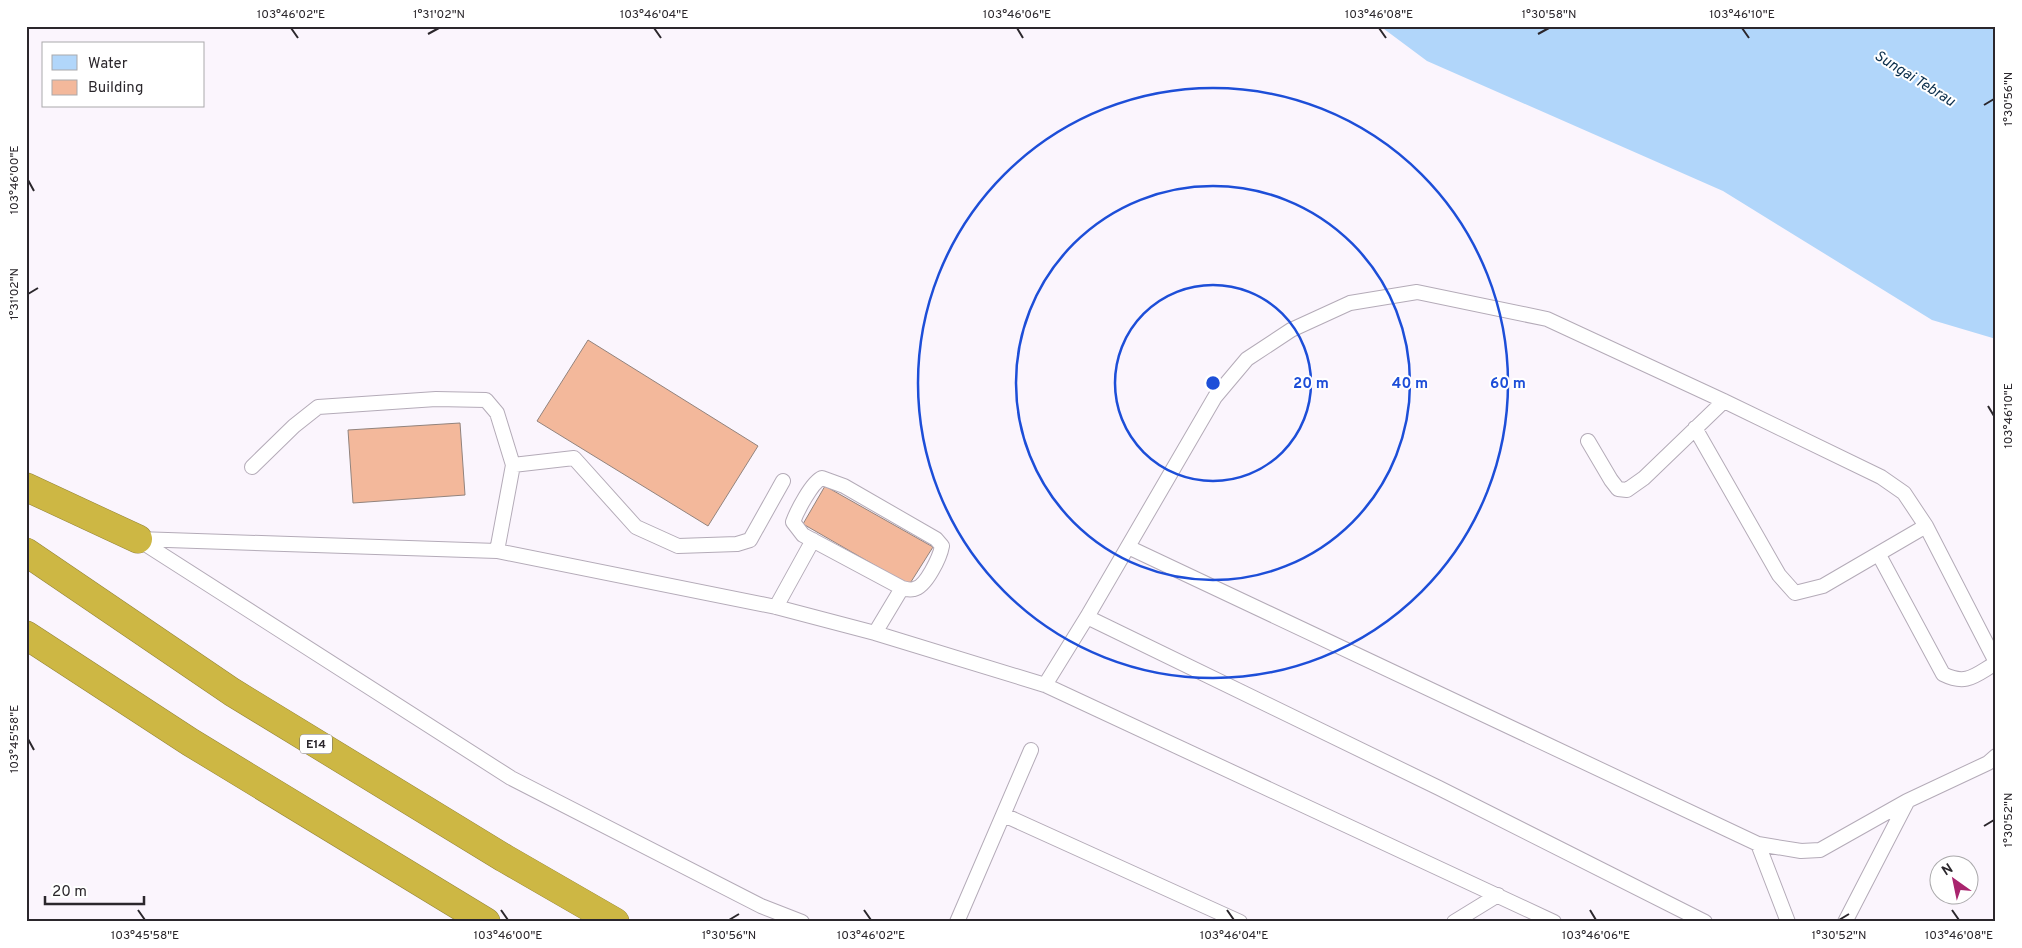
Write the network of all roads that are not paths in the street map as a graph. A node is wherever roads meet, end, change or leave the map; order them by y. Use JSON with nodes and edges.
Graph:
{"nodes":[{"id":1,"x":1724,"y":401,"type":"junction"},
{"id":2,"x":1695,"y":428,"type":"junction"},
{"id":3,"x":1588,"y":441,"type":"dead end"},
{"id":4,"x":513,"y":464,"type":"junction"},
{"id":5,"x":252,"y":467,"type":"dead end"},
{"id":6,"x":783,"y":481,"type":"dead end"},
{"id":7,"x":26,"y":487,"type":"edge"},
{"id":8,"x":1926,"y":526,"type":"junction"},
{"id":9,"x":138,"y":540,"type":"junction"},
{"id":10,"x":813,"y":540,"type":"junction"},
{"id":11,"x":1128,"y":547,"type":"junction"},
{"id":12,"x":497,"y":551,"type":"junction"},
{"id":13,"x":26,"y":552,"type":"edge"},
{"id":14,"x":1879,"y":555,"type":"junction"},
{"id":15,"x":902,"y":588,"type":"junction"},
{"id":16,"x":776,"y":607,"type":"junction"},
{"id":17,"x":1087,"y":617,"type":"junction"},
{"id":18,"x":875,"y":632,"type":"junction"},
{"id":19,"x":26,"y":634,"type":"edge"},
{"id":20,"x":1996,"y":662,"type":"edge"},
{"id":21,"x":1046,"y":685,"type":"junction"},
{"id":22,"x":1030,"y":750,"type":"dead end"},
{"id":23,"x":1996,"y":756,"type":"edge"},
{"id":24,"x":1907,"y":801,"type":"junction"},
{"id":25,"x":1004,"y":815,"type":"junction"},
{"id":26,"x":1758,"y":844,"type":"junction"},
{"id":27,"x":1498,"y":895,"type":"junction"},
{"id":28,"x":486,"y":922,"type":"edge"},
{"id":29,"x":615,"y":922,"type":"edge"},
{"id":30,"x":802,"y":922,"type":"edge"},
{"id":31,"x":957,"y":922,"type":"edge"},
{"id":32,"x":1240,"y":922,"type":"edge"},
{"id":33,"x":1454,"y":922,"type":"edge"},
{"id":34,"x":1554,"y":922,"type":"edge"},
{"id":35,"x":1705,"y":922,"type":"edge"},
{"id":36,"x":1788,"y":922,"type":"edge"},
{"id":37,"x":1845,"y":922,"type":"edge"}],
"edges":[{"from":1,"to":2,"type":"lane"},
{"from":1,"to":8,"type":"lane"},
{"from":1,"to":11,"type":"lane"},
{"from":2,"to":3,"type":"lane"},
{"from":2,"to":14,"type":"lane"},
{"from":4,"to":5,"type":"lane"},
{"from":4,"to":6,"type":"lane"},
{"from":4,"to":12,"type":"lane"},
{"from":7,"to":9,"type":"highway"},
{"from":8,"to":14,"type":"lane"},
{"from":8,"to":20,"type":"lane"},
{"from":9,"to":12,"type":"lane"},
{"from":9,"to":30,"type":"lane"},
{"from":10,"to":15,"type":"lane"},
{"from":10,"to":15,"type":"lane"},
{"from":10,"to":16,"type":"lane"},
{"from":11,"to":17,"type":"lane"},
{"from":11,"to":26,"type":"lane"},
{"from":12,"to":16,"type":"lane"},
{"from":13,"to":29,"type":"highway","number":"E14"},
{"from":14,"to":20,"type":"lane"},
{"from":15,"to":18,"type":"lane"},
{"from":16,"to":18,"type":"lane"},
{"from":17,"to":21,"type":"lane"},
{"from":17,"to":35,"type":"lane"},
{"from":18,"to":21,"type":"lane"},
{"from":19,"to":28,"type":"highway"},
{"from":21,"to":27,"type":"lane"},
{"from":22,"to":25,"type":"lane"},
{"from":23,"to":24,"type":"lane"},
{"from":24,"to":26,"type":"lane"},
{"from":24,"to":37,"type":"lane"},
{"from":25,"to":31,"type":"lane"},
{"from":25,"to":32,"type":"lane"},
{"from":26,"to":36,"type":"lane"},
{"from":27,"to":33,"type":"lane"},
{"from":27,"to":34,"type":"lane"}]}
